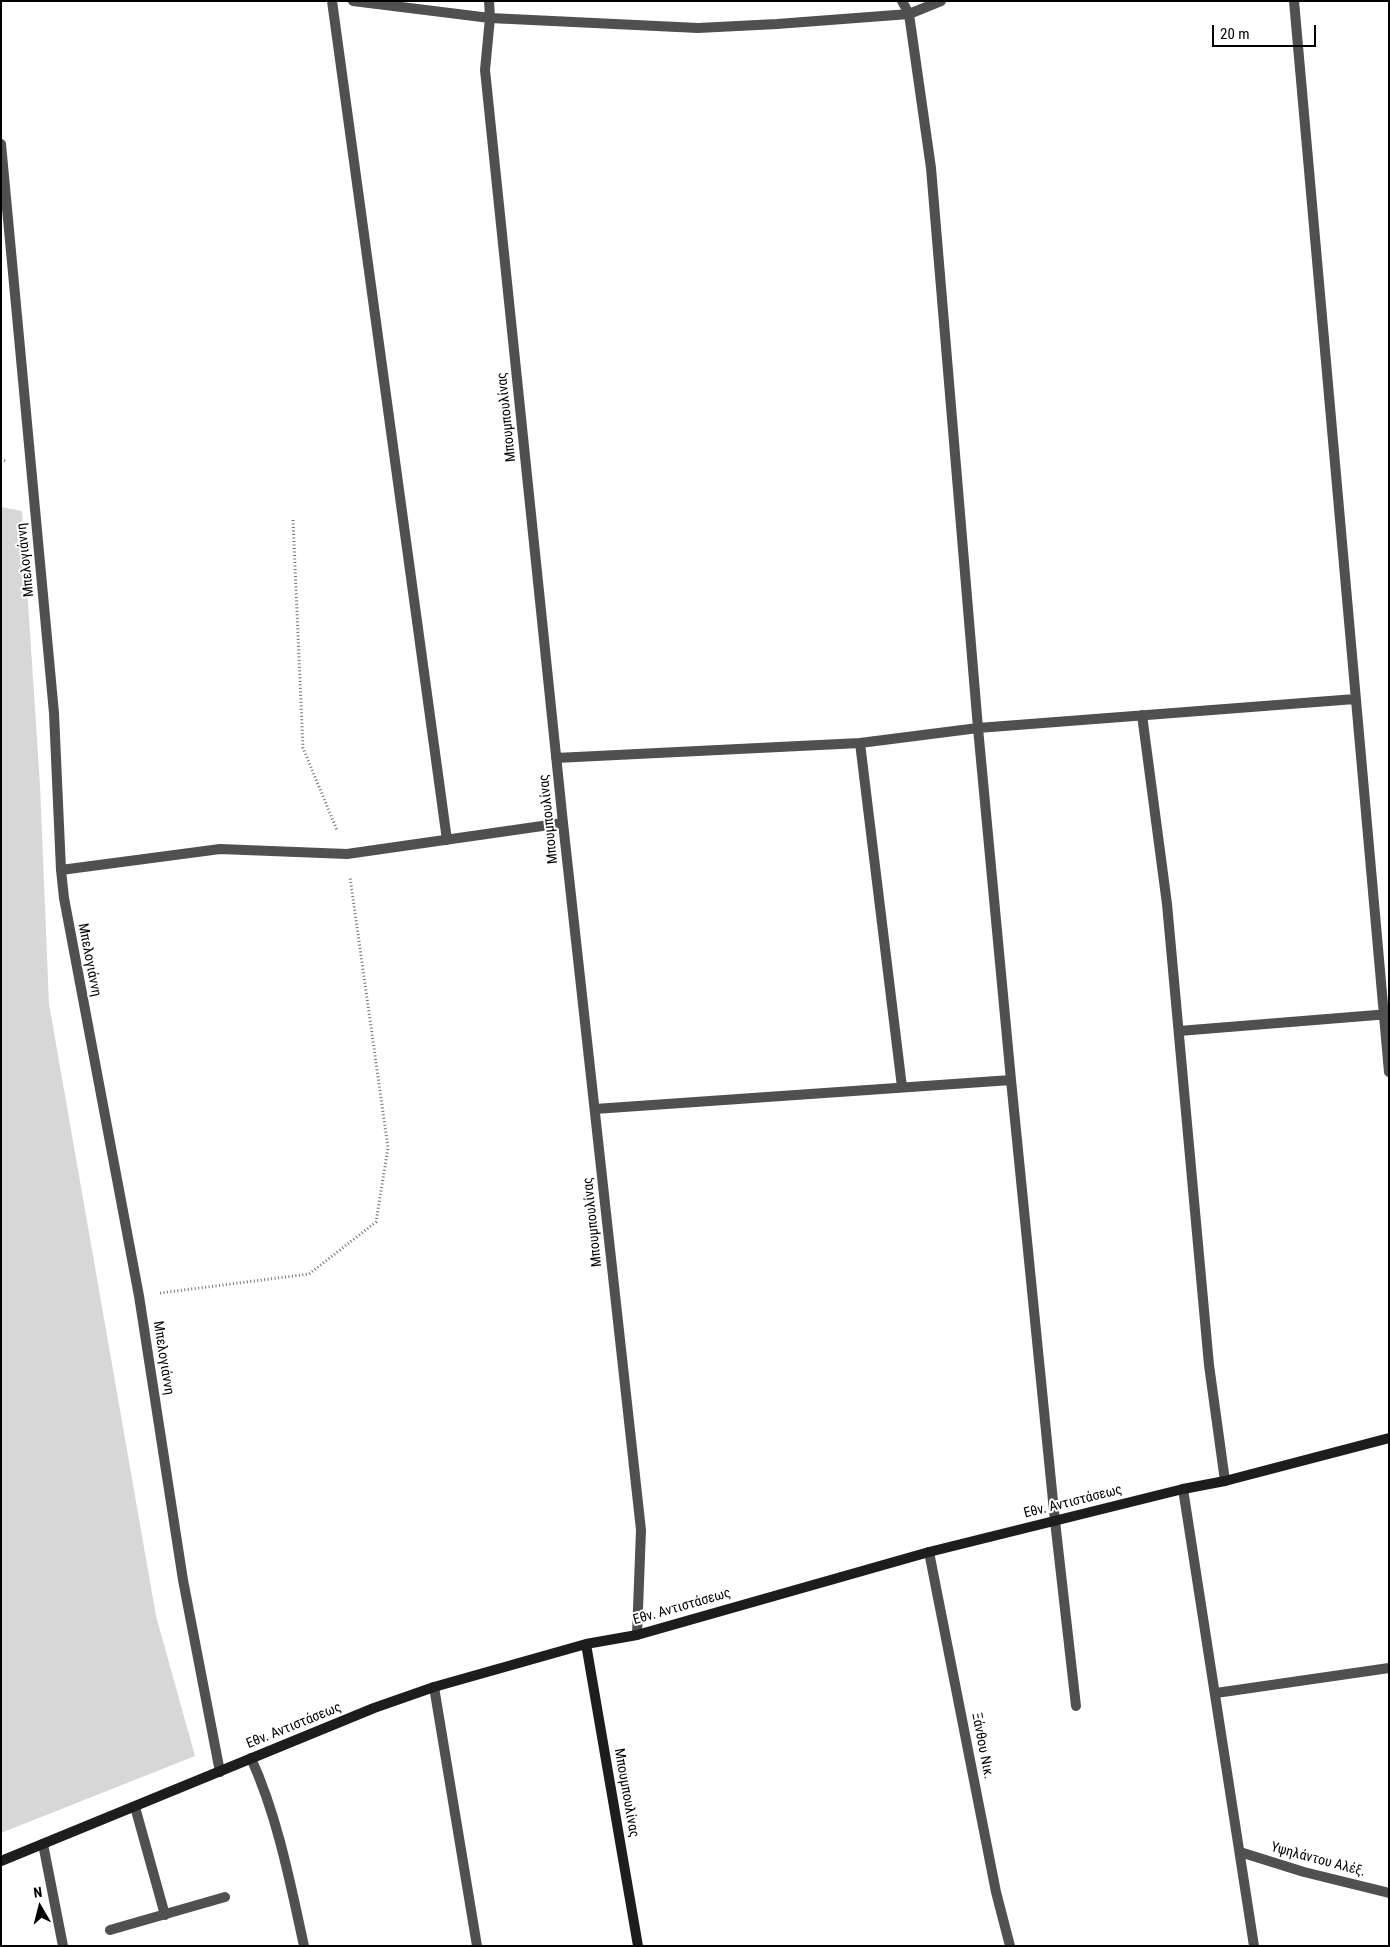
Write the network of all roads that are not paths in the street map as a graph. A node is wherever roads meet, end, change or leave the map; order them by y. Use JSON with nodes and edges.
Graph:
{"nodes":[{"id":1,"x":332,"y":1,"type":"edge"},
{"id":2,"x":353,"y":1,"type":"edge"},
{"id":3,"x":489,"y":1,"type":"edge"},
{"id":4,"x":902,"y":1,"type":"edge"},
{"id":5,"x":941,"y":1,"type":"edge"},
{"id":6,"x":1294,"y":1,"type":"edge"},
{"id":7,"x":908,"y":14,"type":"junction"},
{"id":8,"x":490,"y":18,"type":"junction"},
{"id":9,"x":1,"y":144,"type":"edge"},
{"id":10,"x":1354,"y":699,"type":"junction"},
{"id":11,"x":1142,"y":715,"type":"junction"},
{"id":12,"x":978,"y":728,"type":"junction"},
{"id":13,"x":860,"y":742,"type":"junction"},
{"id":14,"x":556,"y":758,"type":"junction"},
{"id":15,"x":563,"y":823,"type":"junction"},
{"id":16,"x":447,"y":840,"type":"junction"},
{"id":17,"x":62,"y":870,"type":"junction"},
{"id":18,"x":1386,"y":1015,"type":"edge"},
{"id":19,"x":1179,"y":1032,"type":"junction"},
{"id":20,"x":1389,"y":1072,"type":"edge"},
{"id":21,"x":1011,"y":1080,"type":"junction"},
{"id":22,"x":902,"y":1087,"type":"junction"},
{"id":23,"x":595,"y":1109,"type":"junction"},
{"id":24,"x":1389,"y":1438,"type":"edge"},
{"id":25,"x":1225,"y":1481,"type":"junction"},
{"id":26,"x":1183,"y":1489,"type":"junction"},
{"id":27,"x":1055,"y":1521,"type":"junction"},
{"id":28,"x":929,"y":1552,"type":"junction"},
{"id":29,"x":637,"y":1635,"type":"junction"},
{"id":30,"x":586,"y":1644,"type":"junction"},
{"id":31,"x":1389,"y":1668,"type":"edge"},
{"id":32,"x":434,"y":1687,"type":"junction"},
{"id":33,"x":1216,"y":1693,"type":"junction"},
{"id":34,"x":1076,"y":1706,"type":"dead end"},
{"id":35,"x":251,"y":1758,"type":"junction"},
{"id":36,"x":220,"y":1772,"type":"junction"},
{"id":37,"x":136,"y":1807,"type":"junction"},
{"id":38,"x":43,"y":1844,"type":"junction"},
{"id":39,"x":1240,"y":1852,"type":"junction"},
{"id":40,"x":1,"y":1861,"type":"edge"},
{"id":41,"x":1389,"y":1893,"type":"edge"},
{"id":42,"x":225,"y":1897,"type":"dead end"},
{"id":43,"x":165,"y":1915,"type":"junction"},
{"id":44,"x":110,"y":1930,"type":"dead end"},
{"id":45,"x":63,"y":1946,"type":"edge"},
{"id":46,"x":304,"y":1946,"type":"edge"},
{"id":47,"x":477,"y":1946,"type":"edge"},
{"id":48,"x":638,"y":1946,"type":"edge"},
{"id":49,"x":1010,"y":1946,"type":"edge"},
{"id":50,"x":1254,"y":1946,"type":"edge"}],
"edges":[{"from":1,"to":16,"type":"street"},
{"from":2,"to":8,"type":"street"},
{"from":3,"to":8,"type":"street","name":"Μπουμπουλίνας"},
{"from":4,"to":7,"type":"street"},
{"from":5,"to":7,"type":"street"},
{"from":6,"to":10,"type":"street"},
{"from":7,"to":8,"type":"street"},
{"from":7,"to":12,"type":"street"},
{"from":8,"to":14,"type":"street","name":"Μπουμπουλίνας"},
{"from":9,"to":17,"type":"street","name":"Μπελογιάννη"},
{"from":10,"to":11,"type":"street"},
{"from":10,"to":18,"type":"street"},
{"from":11,"to":12,"type":"street"},
{"from":11,"to":19,"type":"street"},
{"from":12,"to":13,"type":"street"},
{"from":12,"to":21,"type":"street"},
{"from":13,"to":14,"type":"street"},
{"from":13,"to":22,"type":"street"},
{"from":14,"to":15,"type":"street","name":"Μπουμπουλίνας"},
{"from":15,"to":16,"type":"street"},
{"from":15,"to":23,"type":"street","name":"Μπουμπουλίνας"},
{"from":16,"to":17,"type":"street"},
{"from":17,"to":36,"type":"street","name":"Μπελογιάννη"},
{"from":18,"to":19,"type":"street"},
{"from":18,"to":20,"type":"street"},
{"from":19,"to":25,"type":"street"},
{"from":21,"to":22,"type":"street"},
{"from":21,"to":27,"type":"street"},
{"from":22,"to":23,"type":"street"},
{"from":23,"to":29,"type":"street","name":"Μπουμπουλίνας"},
{"from":24,"to":25,"type":"street","name":"Εθν. Αντιστάσεως"},
{"from":25,"to":26,"type":"street","name":"Εθν. Αντιστάσεως"},
{"from":26,"to":27,"type":"street","name":"Εθν. Αντιστάσεως"},
{"from":26,"to":33,"type":"street"},
{"from":27,"to":28,"type":"street","name":"Εθν. Αντιστάσεως"},
{"from":27,"to":34,"type":"street"},
{"from":28,"to":29,"type":"street","name":"Εθν. Αντιστάσεως"},
{"from":28,"to":49,"type":"street","name":"Ξάνθου Νικ."},
{"from":29,"to":30,"type":"street","name":"Εθν. Αντιστάσεως"},
{"from":30,"to":32,"type":"street","name":"Εθν. Αντιστάσεως"},
{"from":30,"to":48,"type":"street","name":"Μπουμπουλίνας"},
{"from":31,"to":33,"type":"street"},
{"from":32,"to":35,"type":"street","name":"Εθν. Αντιστάσεως"},
{"from":32,"to":47,"type":"street"},
{"from":33,"to":39,"type":"street"},
{"from":35,"to":36,"type":"street","name":"Εθν. Αντιστάσεως"},
{"from":35,"to":46,"type":"street"},
{"from":36,"to":37,"type":"street","name":"Εθν. Αντιστάσεως"},
{"from":37,"to":38,"type":"street","name":"Εθν. Αντιστάσεως"},
{"from":37,"to":43,"type":"street"},
{"from":38,"to":40,"type":"street","name":"Εθν. Αντιστάσεως"},
{"from":38,"to":45,"type":"street"},
{"from":39,"to":41,"type":"street","name":"Υψηλάντου Αλέξ."},
{"from":39,"to":50,"type":"street"},
{"from":42,"to":43,"type":"street"},
{"from":43,"to":44,"type":"street"}]}
